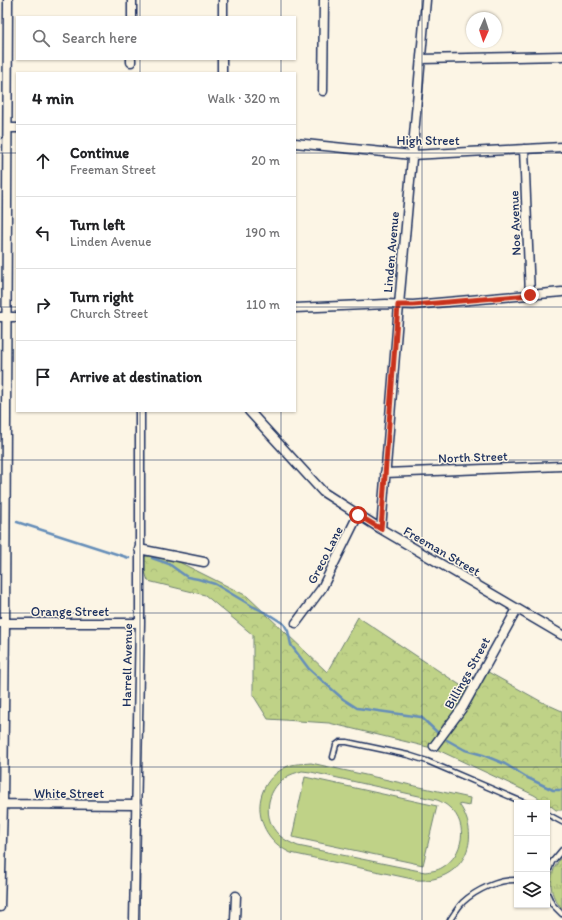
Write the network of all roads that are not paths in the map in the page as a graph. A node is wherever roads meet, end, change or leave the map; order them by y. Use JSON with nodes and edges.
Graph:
{"nodes":[{"id":1,"x":8,"y":0,"type":"edge"},
{"id":2,"x":132,"y":0,"type":"edge"},
{"id":3,"x":223,"y":0,"type":"edge"},
{"id":4,"x":324,"y":0,"type":"edge"},
{"id":5,"x":426,"y":0,"type":"edge"},
{"id":6,"x":132,"y":16,"type":"edge"},
{"id":7,"x":223,"y":16,"type":"edge"},
{"id":8,"x":562,"y":56,"type":"edge"},
{"id":9,"x":421,"y":59,"type":"junction"},
{"id":10,"x":222,"y":60,"type":"edge"},
{"id":11,"x":222,"y":72,"type":"edge"},
{"id":12,"x":323,"y":91,"type":"dead end"},
{"id":13,"x":8,"y":128,"type":"junction"},
{"id":14,"x":16,"y":128,"type":"edge"},
{"id":15,"x":296,"y":143,"type":"edge"},
{"id":16,"x":562,"y":147,"type":"edge"},
{"id":17,"x":524,"y":149,"type":"junction"},
{"id":18,"x":412,"y":155,"type":"junction"},
{"id":19,"x":562,"y":292,"type":"edge"},
{"id":20,"x":530,"y":295,"type":"junction"},
{"id":21,"x":398,"y":305,"type":"junction"},
{"id":22,"x":296,"y":308,"type":"edge"},
{"id":23,"x":3,"y":317,"type":"edge"},
{"id":24,"x":16,"y":317,"type":"edge"},
{"id":25,"x":140,"y":412,"type":"edge"},
{"id":26,"x":250,"y":412,"type":"edge"},
{"id":27,"x":562,"y":466,"type":"edge"},
{"id":28,"x":385,"y":472,"type":"junction"},
{"id":29,"x":358,"y":515,"type":"junction"},
{"id":30,"x":381,"y":529,"type":"junction"},
{"id":31,"x":139,"y":549,"type":"junction"},
{"id":32,"x":204,"y":562,"type":"dead end"},
{"id":33,"x":517,"y":609,"type":"junction"},
{"id":34,"x":3,"y":623,"type":"edge"},
{"id":35,"x":140,"y":623,"type":"junction"},
{"id":36,"x":296,"y":623,"type":"dead end"},
{"id":37,"x":562,"y":635,"type":"edge"},
{"id":38,"x":434,"y":746,"type":"dead end"},
{"id":39,"x":333,"y":757,"type":"dead end"},
{"id":40,"x":517,"y":800,"type":"edge"},
{"id":41,"x":2,"y":804,"type":"edge"},
{"id":42,"x":137,"y":805,"type":"junction"},
{"id":43,"x":550,"y":816,"type":"edge"},
{"id":44,"x":562,"y":822,"type":"edge"},
{"id":45,"x":562,"y":850,"type":"edge"},
{"id":46,"x":548,"y":872,"type":"edge"},
{"id":47,"x":514,"y":880,"type":"edge"},
{"id":48,"x":236,"y":896,"type":"dead end"},
{"id":49,"x":550,"y":900,"type":"edge"},
{"id":50,"x":0,"y":907,"type":"edge"},
{"id":51,"x":562,"y":914,"type":"edge"},
{"id":52,"x":134,"y":920,"type":"edge"},
{"id":53,"x":236,"y":920,"type":"edge"},
{"id":54,"x":450,"y":920,"type":"edge"}],
"edges":[{"from":1,"to":13,"type":"street"},
{"from":2,"to":6,"type":"street"},
{"from":3,"to":7,"type":"street"},
{"from":4,"to":12,"type":"street"},
{"from":5,"to":9,"type":"street","name":"Linden Avenue"},
{"from":8,"to":9,"type":"street"},
{"from":9,"to":18,"type":"street","name":"Linden Avenue"},
{"from":10,"to":11,"type":"street"},
{"from":13,"to":14,"type":"street"},
{"from":13,"to":23,"type":"street"},
{"from":15,"to":18,"type":"street","name":"High Street"},
{"from":16,"to":17,"type":"street","name":"High Street"},
{"from":17,"to":18,"type":"street","name":"High Street"},
{"from":17,"to":20,"type":"street","name":"Noe Avenue"},
{"from":18,"to":21,"type":"street","name":"Linden Avenue"},
{"from":19,"to":20,"type":"street"},
{"from":20,"to":21,"type":"street"},
{"from":21,"to":22,"type":"street"},
{"from":21,"to":28,"type":"street","name":"Linden Avenue"},
{"from":23,"to":24,"type":"street"},
{"from":23,"to":34,"type":"street"},
{"from":25,"to":31,"type":"street","name":"Harrell Avenue"},
{"from":26,"to":29,"type":"street","name":"Freeman Street"},
{"from":27,"to":28,"type":"street","name":"North Street"},
{"from":28,"to":30,"type":"street","name":"Linden Avenue"},
{"from":29,"to":30,"type":"street","name":"Freeman Street"},
{"from":29,"to":36,"type":"street","name":"Greco Lane"},
{"from":30,"to":33,"type":"street","name":"Freeman Street"},
{"from":31,"to":32,"type":"street"},
{"from":31,"to":35,"type":"street","name":"Harrell Avenue"},
{"from":33,"to":37,"type":"street","name":"Freeman Street"},
{"from":33,"to":38,"type":"street","name":"Billings Street"},
{"from":34,"to":35,"type":"street","name":"Orange Street"},
{"from":34,"to":41,"type":"street"},
{"from":35,"to":42,"type":"street","name":"Harrell Avenue"},
{"from":39,"to":40,"type":"lane"},
{"from":41,"to":42,"type":"street","name":"White Street"},
{"from":41,"to":50,"type":"street"},
{"from":42,"to":52,"type":"street","name":"Harrell Avenue"},
{"from":43,"to":44,"type":"lane"},
{"from":45,"to":46,"type":"lane"},
{"from":47,"to":54,"type":"lane"},
{"from":48,"to":53,"type":"street"},
{"from":49,"to":51,"type":"lane"}]}
